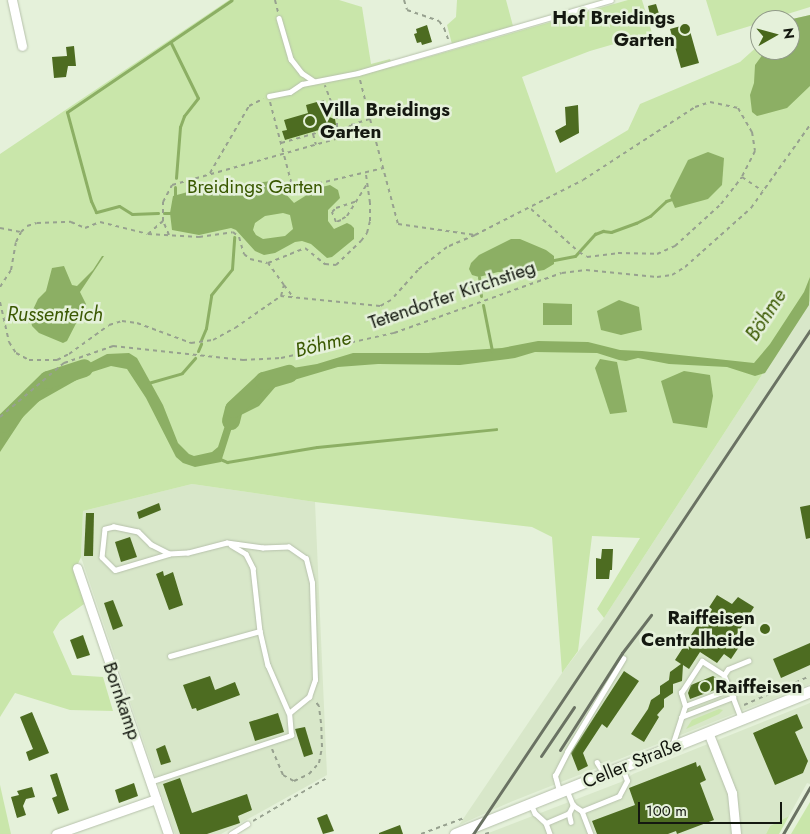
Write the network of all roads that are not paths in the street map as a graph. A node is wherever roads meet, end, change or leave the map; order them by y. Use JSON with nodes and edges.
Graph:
{"nodes":[{"id":1,"x":12,"y":0,"type":"edge"},
{"id":2,"x":612,"y":0,"type":"edge"},
{"id":3,"x":279,"y":18,"type":"road end"},
{"id":4,"x":22,"y":46,"type":"dead end"},
{"id":5,"x":314,"y":81,"type":"junction"},
{"id":6,"x":269,"y":96,"type":"road end"},
{"id":7,"x":227,"y":543,"type":"junction"},
{"id":8,"x":168,"y":554,"type":"junction"},
{"id":9,"x":77,"y":568,"type":"dead end"},
{"id":10,"x":260,"y":631,"type":"junction"},
{"id":11,"x":170,"y":656,"type":"dead end"},
{"id":12,"x":623,"y":659,"type":"dead end"},
{"id":13,"x":748,"y":661,"type":"dead end"},
{"id":14,"x":724,"y":675,"type":"junction"},
{"id":15,"x":730,"y":689,"type":"junction"},
{"id":16,"x":810,"y":691,"type":"edge"},
{"id":17,"x":733,"y":698,"type":"junction"},
{"id":18,"x":685,"y":706,"type":"junction"},
{"id":19,"x":289,"y":713,"type":"junction"},
{"id":20,"x":740,"y":714,"type":"junction"},
{"id":21,"x":681,"y":718,"type":"junction"},
{"id":22,"x":708,"y":732,"type":"junction"},
{"id":23,"x":672,"y":747,"type":"junction"},
{"id":24,"x":597,"y":762,"type":"dead end"},
{"id":25,"x":622,"y":767,"type":"junction"},
{"id":26,"x":605,"y":774,"type":"junction"},
{"id":27,"x":150,"y":782,"type":"junction"},
{"id":28,"x":563,"y":791,"type":"junction"},
{"id":29,"x":156,"y":799,"type":"junction"},
{"id":30,"x":531,"y":803,"type":"junction"},
{"id":31,"x":573,"y":805,"type":"junction"},
{"id":32,"x":582,"y":811,"type":"junction"},
{"id":33,"x":569,"y":813,"type":"junction"},
{"id":34,"x":571,"y":822,"type":"dead end"},
{"id":35,"x":546,"y":823,"type":"junction"},
{"id":36,"x":247,"y":824,"type":"road end"},
{"id":37,"x":60,"y":833,"type":"edge"},
{"id":38,"x":168,"y":834,"type":"edge"},
{"id":39,"x":231,"y":834,"type":"edge"},
{"id":40,"x":455,"y":834,"type":"edge"},
{"id":41,"x":550,"y":834,"type":"edge"},
{"id":42,"x":591,"y":834,"type":"edge"},
{"id":43,"x":736,"y":834,"type":"edge"}],
"edges":[{"from":1,"to":4,"type":"street"},
{"from":2,"to":5,"type":"lane"},
{"from":3,"to":5,"type":"lane"},
{"from":5,"to":6,"type":"lane"},
{"from":7,"to":8,"type":"lane"},
{"from":7,"to":10,"type":"lane"},
{"from":7,"to":19,"type":"lane"},
{"from":8,"to":8,"type":"lane"},
{"from":9,"to":27,"type":"street","name":"Bornkamp"},
{"from":10,"to":11,"type":"lane"},
{"from":10,"to":19,"type":"lane"},
{"from":12,"to":28,"type":"lane"},
{"from":13,"to":14,"type":"lane"},
{"from":14,"to":15,"type":"lane"},
{"from":14,"to":18,"type":"lane"},
{"from":15,"to":17,"type":"lane"},
{"from":15,"to":18,"type":"lane"},
{"from":16,"to":20,"type":"main road","name":"Celler Straße"},
{"from":17,"to":20,"type":"lane"},
{"from":17,"to":21,"type":"lane"},
{"from":18,"to":21,"type":"lane"},
{"from":19,"to":27,"type":"lane"},
{"from":20,"to":22,"type":"main road","name":"Celler Straße"},
{"from":21,"to":23,"type":"lane"},
{"from":22,"to":23,"type":"main road","name":"Celler Straße"},
{"from":22,"to":43,"type":"street"},
{"from":23,"to":25,"type":"main road","name":"Celler Straße"},
{"from":24,"to":26,"type":"lane"},
{"from":25,"to":26,"type":"main road","name":"Celler Straße"},
{"from":25,"to":32,"type":"lane"},
{"from":26,"to":28,"type":"main road","name":"Celler Straße"},
{"from":27,"to":29,"type":"street","name":"Bornkamp"},
{"from":28,"to":30,"type":"main road","name":"Celler Straße"},
{"from":28,"to":31,"type":"lane"},
{"from":29,"to":37,"type":"street"},
{"from":29,"to":38,"type":"street","name":"Bornkamp"},
{"from":30,"to":35,"type":"lane"},
{"from":30,"to":40,"type":"main road","name":"Celler Straße"},
{"from":31,"to":32,"type":"lane"},
{"from":31,"to":33,"type":"lane"},
{"from":32,"to":42,"type":"lane"},
{"from":33,"to":34,"type":"lane"},
{"from":33,"to":35,"type":"lane"},
{"from":35,"to":41,"type":"lane"},
{"from":36,"to":39,"type":"lane"}]}
